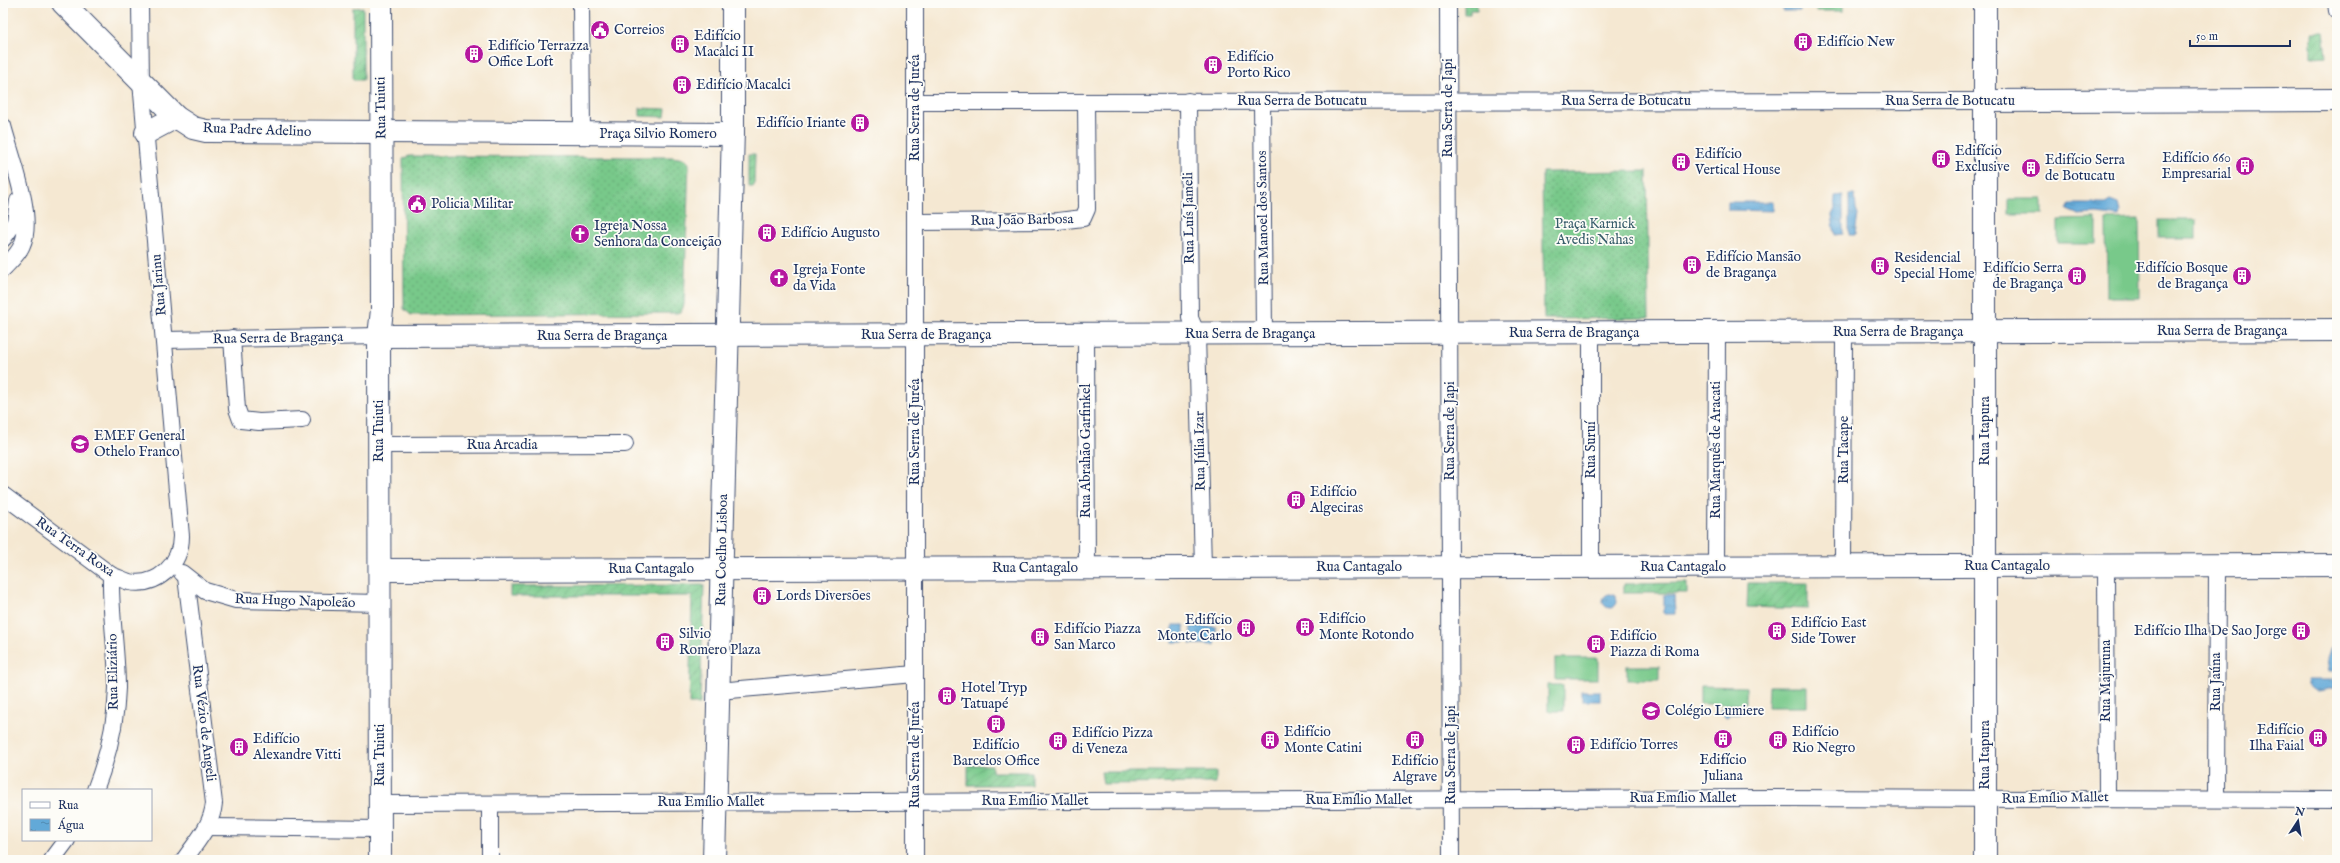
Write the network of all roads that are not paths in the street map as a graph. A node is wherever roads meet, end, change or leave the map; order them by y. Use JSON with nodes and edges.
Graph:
{"nodes":[{"id":1,"x":63,"y":3,"type":"edge"},
{"id":2,"x":140,"y":3,"type":"edge"},
{"id":3,"x":380,"y":3,"type":"edge"},
{"id":4,"x":581,"y":3,"type":"edge"},
{"id":5,"x":733,"y":3,"type":"edge"},
{"id":6,"x":915,"y":3,"type":"edge"},
{"id":7,"x":1448,"y":3,"type":"edge"},
{"id":8,"x":1985,"y":3,"type":"edge"},
{"id":9,"x":2336,"y":3,"type":"edge"},
{"id":10,"x":2337,"y":11,"type":"edge"},
{"id":11,"x":141,"y":82,"type":"junction"},
{"id":12,"x":2337,"y":100,"type":"edge"},
{"id":13,"x":1188,"y":101,"type":"junction"},
{"id":14,"x":1985,"y":101,"type":"junction"},
{"id":15,"x":915,"y":102,"type":"junction"},
{"id":16,"x":1086,"y":102,"type":"junction"},
{"id":17,"x":1262,"y":102,"type":"junction"},
{"id":18,"x":1448,"y":102,"type":"junction"},
{"id":19,"x":176,"y":117,"type":"junction"},
{"id":20,"x":3,"y":126,"type":"edge"},
{"id":21,"x":382,"y":132,"type":"junction"},
{"id":22,"x":146,"y":134,"type":"junction"},
{"id":23,"x":582,"y":134,"type":"junction"},
{"id":24,"x":732,"y":134,"type":"junction"},
{"id":25,"x":18,"y":183,"type":"junction"},
{"id":26,"x":915,"y":222,"type":"junction"},
{"id":27,"x":3,"y":239,"type":"edge"},
{"id":28,"x":3,"y":269,"type":"edge"},
{"id":29,"x":2337,"y":330,"type":"edge"},
{"id":30,"x":1984,"y":332,"type":"junction"},
{"id":31,"x":1450,"y":333,"type":"junction"},
{"id":32,"x":1591,"y":333,"type":"junction"},
{"id":33,"x":1717,"y":333,"type":"junction"},
{"id":34,"x":1844,"y":333,"type":"junction"},
{"id":35,"x":1197,"y":334,"type":"junction"},
{"id":36,"x":1264,"y":334,"type":"junction"},
{"id":37,"x":1086,"y":335,"type":"junction"},
{"id":38,"x":379,"y":336,"type":"junction"},
{"id":39,"x":727,"y":336,"type":"junction"},
{"id":40,"x":915,"y":336,"type":"junction"},
{"id":41,"x":232,"y":338,"type":"junction"},
{"id":42,"x":164,"y":340,"type":"junction"},
{"id":43,"x":302,"y":420,"type":"dead end"},
{"id":44,"x":626,"y":444,"type":"dead end"},
{"id":45,"x":380,"y":445,"type":"junction"},
{"id":46,"x":3,"y":495,"type":"edge"},
{"id":47,"x":1985,"y":565,"type":"junction"},
{"id":48,"x":2106,"y":565,"type":"junction"},
{"id":49,"x":2217,"y":565,"type":"junction"},
{"id":50,"x":2337,"y":565,"type":"edge"},
{"id":51,"x":173,"y":566,"type":"junction"},
{"id":52,"x":1450,"y":566,"type":"junction"},
{"id":53,"x":1591,"y":566,"type":"junction"},
{"id":54,"x":1843,"y":566,"type":"junction"},
{"id":55,"x":1203,"y":567,"type":"junction"},
{"id":56,"x":1716,"y":567,"type":"junction"},
{"id":57,"x":721,"y":568,"type":"junction"},
{"id":58,"x":914,"y":568,"type":"junction"},
{"id":59,"x":1087,"y":568,"type":"junction"},
{"id":60,"x":380,"y":570,"type":"junction"},
{"id":61,"x":111,"y":575,"type":"junction"},
{"id":62,"x":186,"y":577,"type":"junction"},
{"id":63,"x":380,"y":603,"type":"junction"},
{"id":64,"x":914,"y":674,"type":"junction"},
{"id":65,"x":718,"y":691,"type":"junction"},
{"id":66,"x":95,"y":789,"type":"edge"},
{"id":67,"x":2107,"y":797,"type":"junction"},
{"id":68,"x":1451,"y":799,"type":"junction"},
{"id":69,"x":1985,"y":799,"type":"junction"},
{"id":70,"x":2216,"y":799,"type":"junction"},
{"id":71,"x":2337,"y":800,"type":"edge"},
{"id":72,"x":914,"y":801,"type":"junction"},
{"id":73,"x":716,"y":802,"type":"junction"},
{"id":74,"x":381,"y":804,"type":"junction"},
{"id":75,"x":490,"y":804,"type":"junction"},
{"id":76,"x":207,"y":827,"type":"junction"},
{"id":77,"x":380,"y":829,"type":"junction"},
{"id":78,"x":66,"y":841,"type":"edge"},
{"id":79,"x":52,"y":860,"type":"edge"},
{"id":80,"x":184,"y":860,"type":"edge"},
{"id":81,"x":380,"y":860,"type":"edge"},
{"id":82,"x":490,"y":860,"type":"edge"},
{"id":83,"x":714,"y":860,"type":"edge"},
{"id":84,"x":915,"y":860,"type":"edge"},
{"id":85,"x":1451,"y":860,"type":"edge"},
{"id":86,"x":1985,"y":860,"type":"edge"}],
"edges":[{"from":1,"to":11,"type":"street","name":"Rua Padre Adelino"},
{"from":2,"to":11,"type":"street","name":"Rua Jarinu"},
{"from":3,"to":21,"type":"street","name":"Rua Tuiuti"},
{"from":4,"to":23,"type":"street"},
{"from":5,"to":24,"type":"street"},
{"from":6,"to":15,"type":"street","name":"Rua Serra de Juréa"},
{"from":7,"to":18,"type":"street","name":"Rua Serra de Japi"},
{"from":8,"to":14,"type":"street","name":"Rua Itapura"},
{"from":9,"to":10,"type":"street"},
{"from":11,"to":19,"type":"street","name":"Rua Padre Adelino"},
{"from":11,"to":22,"type":"street","name":"Rua Jarinu"},
{"from":12,"to":14,"type":"street","name":"Rua Serra de Botucatu"},
{"from":13,"to":16,"type":"street","name":"Rua Serra de Botucatu"},
{"from":13,"to":17,"type":"street","name":"Rua Serra de Botucatu"},
{"from":13,"to":35,"type":"street","name":"Rua Luís Jameli"},
{"from":14,"to":18,"type":"street","name":"Rua Serra de Botucatu"},
{"from":14,"to":30,"type":"street","name":"Rua Itapura"},
{"from":15,"to":16,"type":"street","name":"Rua Serra de Botucatu"},
{"from":15,"to":26,"type":"street","name":"Rua Serra de Juréa"},
{"from":16,"to":26,"type":"street","name":"Rua João Barbosa"},
{"from":17,"to":18,"type":"street","name":"Rua Serra de Botucatu"},
{"from":17,"to":36,"type":"street","name":"Rua Manoel dos Santos"},
{"from":18,"to":31,"type":"street","name":"Rua Serra de Japi"},
{"from":19,"to":21,"type":"street","name":"Rua Padre Adelino"},
{"from":19,"to":22,"type":"street"},
{"from":20,"to":25,"type":"street"},
{"from":21,"to":23,"type":"street","name":"Praça Silvio Romero"},
{"from":21,"to":38,"type":"street","name":"Rua Tuiuti"},
{"from":22,"to":42,"type":"street","name":"Rua Jarinu"},
{"from":23,"to":24,"type":"street","name":"Praça Silvio Romero"},
{"from":24,"to":39,"type":"street","name":"Praça Silvio Romero"},
{"from":25,"to":27,"type":"street"},
{"from":25,"to":28,"type":"street"},
{"from":26,"to":40,"type":"street","name":"Rua Serra de Juréa"},
{"from":29,"to":30,"type":"street","name":"Rua Serra de Bragança"},
{"from":30,"to":34,"type":"street","name":"Rua Serra de Bragança"},
{"from":30,"to":47,"type":"street","name":"Rua Itapura"},
{"from":31,"to":32,"type":"street","name":"Rua Serra de Bragança"},
{"from":31,"to":36,"type":"street","name":"Rua Serra de Bragança"},
{"from":31,"to":52,"type":"street","name":"Rua Serra de Japi"},
{"from":32,"to":33,"type":"street","name":"Rua Serra de Bragança"},
{"from":32,"to":53,"type":"street","name":"Rua Suruí"},
{"from":33,"to":34,"type":"street","name":"Rua Serra de Bragança"},
{"from":33,"to":56,"type":"street","name":"Rua Marquês de Aracati"},
{"from":34,"to":54,"type":"street","name":"Rua Tacape"},
{"from":35,"to":36,"type":"street","name":"Rua Serra de Bragança"},
{"from":35,"to":37,"type":"street","name":"Rua Serra de Bragança"},
{"from":35,"to":55,"type":"street","name":"Rua Júlia Izar"},
{"from":37,"to":40,"type":"street","name":"Rua Serra de Bragança"},
{"from":37,"to":59,"type":"street","name":"Rua Abrahão Garfinkel"},
{"from":38,"to":39,"type":"street","name":"Rua Serra de Bragança"},
{"from":38,"to":41,"type":"street","name":"Rua Serra de Bragança"},
{"from":38,"to":45,"type":"street","name":"Rua Tuiuti"},
{"from":39,"to":40,"type":"street","name":"Rua Serra de Bragança"},
{"from":39,"to":57,"type":"street","name":"Rua Coelho Lisboa"},
{"from":40,"to":58,"type":"street","name":"Rua Serra de Juréa"},
{"from":41,"to":42,"type":"street","name":"Rua Serra de Bragança"},
{"from":41,"to":43,"type":"street"},
{"from":42,"to":51,"type":"street","name":"Rua Jarinu"},
{"from":44,"to":45,"type":"street","name":"Rua Arcadia"},
{"from":45,"to":60,"type":"street","name":"Rua Tuiuti"},
{"from":46,"to":61,"type":"street","name":"Rua Terra Roxa"},
{"from":47,"to":48,"type":"street","name":"Rua Cantagalo"},
{"from":47,"to":54,"type":"street","name":"Rua Cantagalo"},
{"from":47,"to":69,"type":"street","name":"Rua Itapura"},
{"from":48,"to":49,"type":"street","name":"Rua Cantagalo"},
{"from":48,"to":67,"type":"street","name":"Rua Majuruna"},
{"from":49,"to":50,"type":"street","name":"Rua Cantagalo"},
{"from":49,"to":70,"type":"street","name":"Rua Jaúna"},
{"from":51,"to":61,"type":"street","name":"Rua Terra Roxa"},
{"from":51,"to":62,"type":"street","name":"Rua Hugo Napoleão"},
{"from":52,"to":53,"type":"street","name":"Rua Cantagalo"},
{"from":52,"to":55,"type":"street","name":"Rua Cantagalo"},
{"from":52,"to":68,"type":"street","name":"Rua Serra de Japi"},
{"from":53,"to":56,"type":"street","name":"Rua Cantagalo"},
{"from":54,"to":56,"type":"street","name":"Rua Cantagalo"},
{"from":55,"to":59,"type":"street","name":"Rua Cantagalo"},
{"from":57,"to":58,"type":"street","name":"Rua Cantagalo"},
{"from":57,"to":60,"type":"street","name":"Rua Cantagalo"},
{"from":57,"to":65,"type":"street","name":"Rua Coelho Lisboa"},
{"from":58,"to":59,"type":"street","name":"Rua Cantagalo"},
{"from":58,"to":64,"type":"street","name":"Rua Serra de Juréa"},
{"from":60,"to":63,"type":"street","name":"Rua Tuiuti"},
{"from":61,"to":66,"type":"street","name":"Rua Eliziário"},
{"from":62,"to":63,"type":"street","name":"Rua Hugo Napoleão"},
{"from":62,"to":76,"type":"street","name":"Rua Vézio de Angeli"},
{"from":63,"to":74,"type":"street","name":"Rua Tuiuti"},
{"from":64,"to":65,"type":"street"},
{"from":64,"to":72,"type":"street","name":"Rua Serra de Juréa"},
{"from":65,"to":73,"type":"street","name":"Rua Coelho Lisboa"},
{"from":67,"to":69,"type":"street","name":"Rua Emílio Mallet"},
{"from":67,"to":70,"type":"street","name":"Rua Emílio Mallet"},
{"from":68,"to":69,"type":"street","name":"Rua Emílio Mallet"},
{"from":68,"to":72,"type":"street","name":"Rua Emílio Mallet"},
{"from":68,"to":85,"type":"street","name":"Rua Serra de Japi"},
{"from":69,"to":86,"type":"street","name":"Rua Itapura"},
{"from":70,"to":71,"type":"street","name":"Rua Emílio Mallet"},
{"from":72,"to":73,"type":"street","name":"Rua Emílio Mallet"},
{"from":72,"to":84,"type":"street","name":"Rua Serra de Juréa"},
{"from":73,"to":75,"type":"street","name":"Rua Emílio Mallet"},
{"from":73,"to":83,"type":"street","name":"Rua Coelho Lisboa"},
{"from":74,"to":75,"type":"street","name":"Rua Emílio Mallet"},
{"from":74,"to":77,"type":"street","name":"Rua Tuiuti"},
{"from":75,"to":82,"type":"street"},
{"from":76,"to":77,"type":"street"},
{"from":76,"to":80,"type":"street","name":"Rua Vézio de Angeli"},
{"from":77,"to":81,"type":"street","name":"Rua Tuiuti"},
{"from":78,"to":79,"type":"street"}]}
